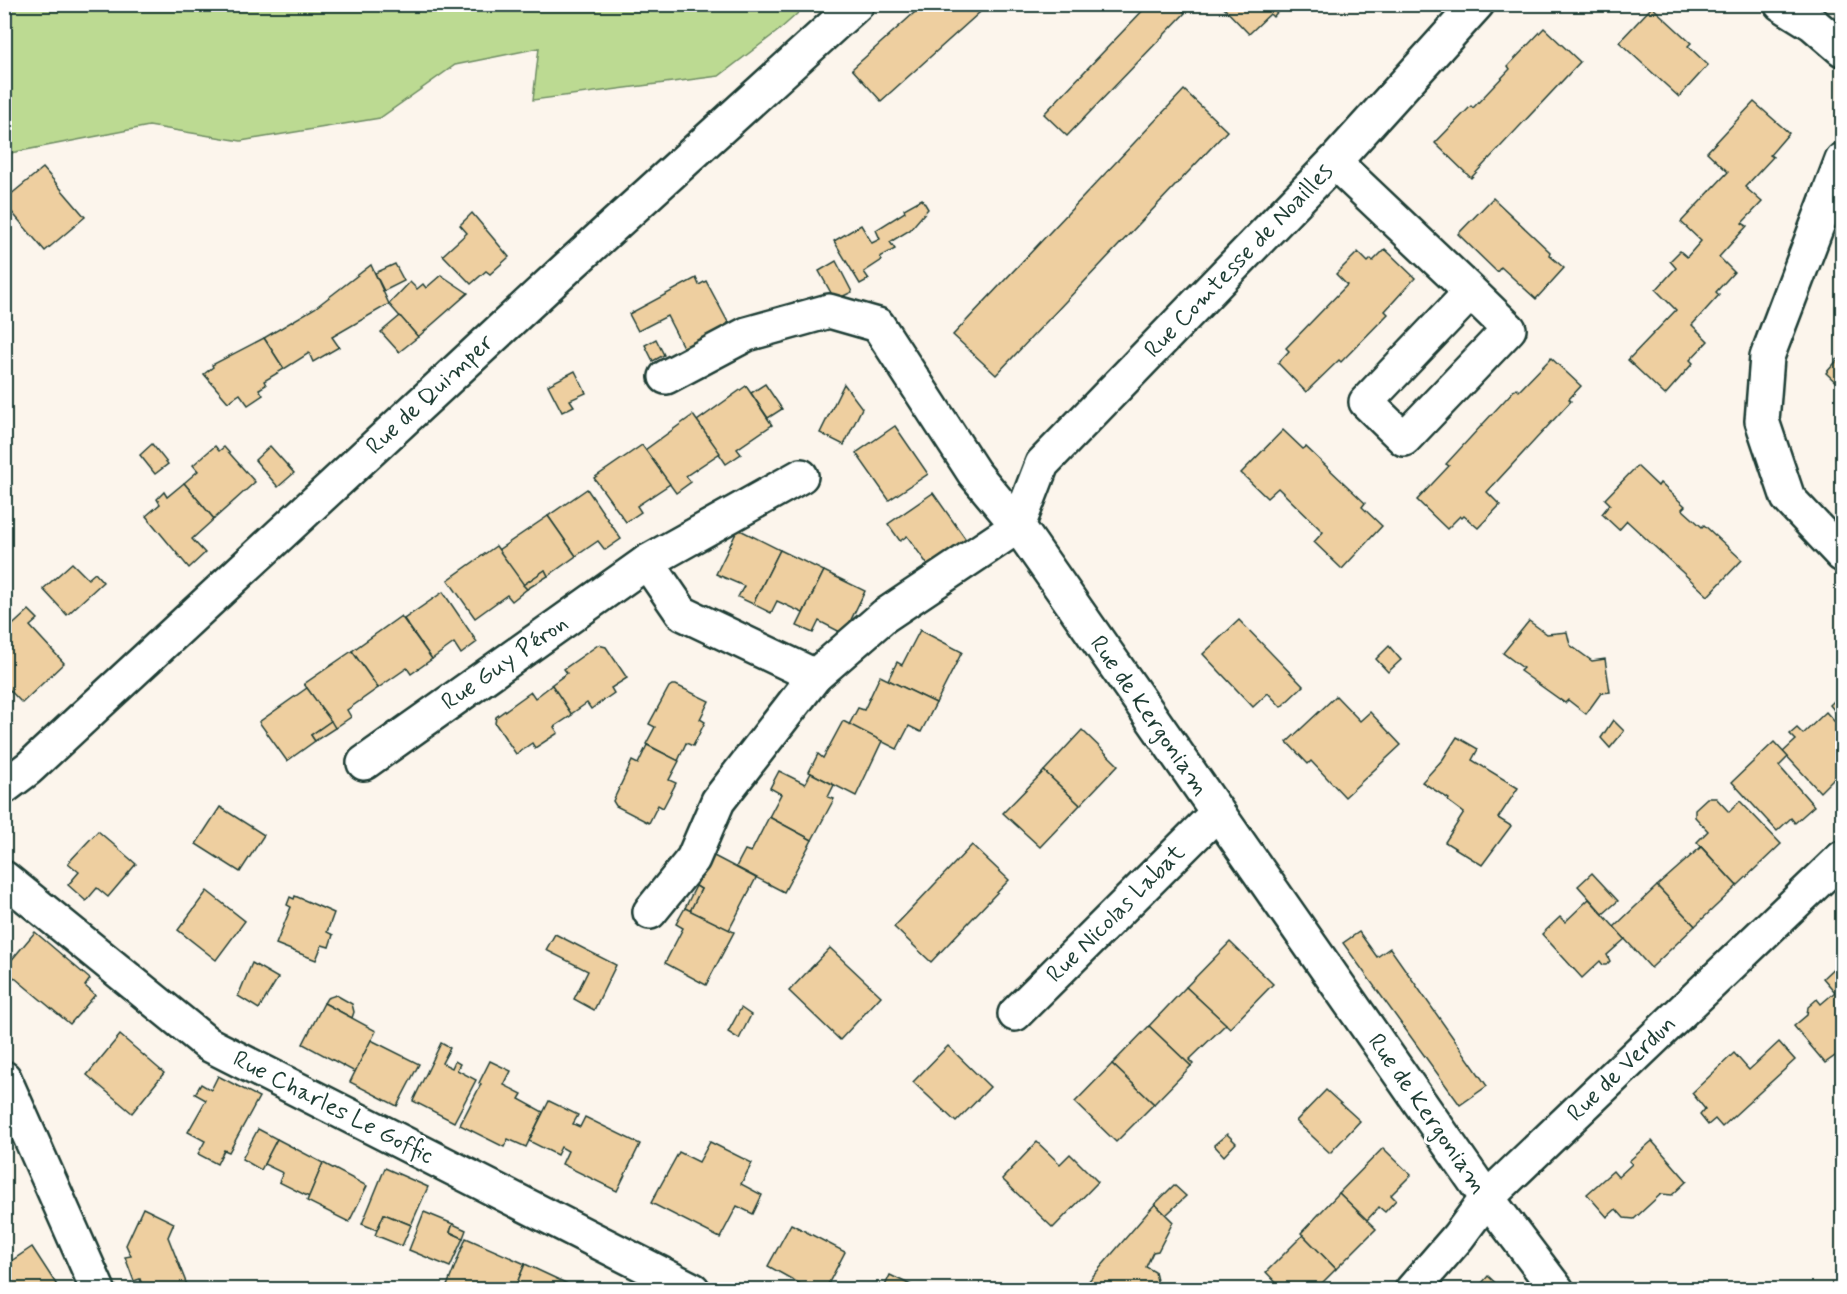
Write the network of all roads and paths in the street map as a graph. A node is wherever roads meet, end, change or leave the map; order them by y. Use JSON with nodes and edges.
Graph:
{"nodes":[{"id":1,"x":857,"y":4,"type":"edge"},
{"id":2,"x":1477,"y":4,"type":"edge"},
{"id":3,"x":1781,"y":4,"type":"edge"},
{"id":4,"x":1842,"y":49,"type":"edge"},
{"id":5,"x":1842,"y":160,"type":"edge"},
{"id":6,"x":1334,"y":162,"type":"junction"},
{"id":7,"x":1471,"y":292,"type":"dead end"},
{"id":8,"x":666,"y":377,"type":"dead end"},
{"id":9,"x":801,"y":476,"type":"dead end"},
{"id":10,"x":1018,"y":526,"type":"junction"},
{"id":11,"x":1842,"y":555,"type":"edge"},
{"id":12,"x":647,"y":562,"type":"junction"},
{"id":13,"x":815,"y":676,"type":"junction"},
{"id":14,"x":364,"y":763,"type":"dead end"},
{"id":15,"x":4,"y":788,"type":"edge"},
{"id":16,"x":1216,"y":814,"type":"junction"},
{"id":17,"x":1842,"y":858,"type":"edge"},
{"id":18,"x":4,"y":878,"type":"edge"},
{"id":19,"x":650,"y":912,"type":"dead end"},
{"id":20,"x":1015,"y":1014,"type":"dead end"},
{"id":21,"x":4,"y":1078,"type":"edge"},
{"id":22,"x":1486,"y":1198,"type":"junction"},
{"id":23,"x":98,"y":1290,"type":"edge"},
{"id":24,"x":693,"y":1290,"type":"edge"},
{"id":25,"x":1412,"y":1290,"type":"edge"},
{"id":26,"x":1557,"y":1290,"type":"edge"}],
"edges":[{"from":1,"to":15,"type":"street","name":"Rue de Quimper"},
{"from":2,"to":6,"type":"street","name":"Rue Comtesse de Noailles"},
{"from":3,"to":4,"type":"street"},
{"from":5,"to":11,"type":"street"},
{"from":6,"to":7,"type":"street"},
{"from":6,"to":10,"type":"street","name":"Rue Comtesse de Noailles"},
{"from":8,"to":10,"type":"street","name":"Rue de Kergoniam"},
{"from":9,"to":12,"type":"street","name":"Rue Guy Péron"},
{"from":10,"to":13,"type":"street"},
{"from":10,"to":16,"type":"street","name":"Rue de Kergoniam"},
{"from":12,"to":13,"type":"street"},
{"from":12,"to":14,"type":"street","name":"Rue Guy Péron"},
{"from":13,"to":19,"type":"street"},
{"from":16,"to":20,"type":"street","name":"Rue Nicolas Labat"},
{"from":16,"to":22,"type":"street","name":"Rue de Kergoniam"},
{"from":17,"to":22,"type":"street","name":"Rue de Verdun"},
{"from":18,"to":24,"type":"street","name":"Rue Charles Le Goffic"},
{"from":21,"to":23,"type":"street"},
{"from":22,"to":25,"type":"street","name":"Rue de Verdun"},
{"from":22,"to":26,"type":"street","name":"Rue de Kergoniam"}]}
